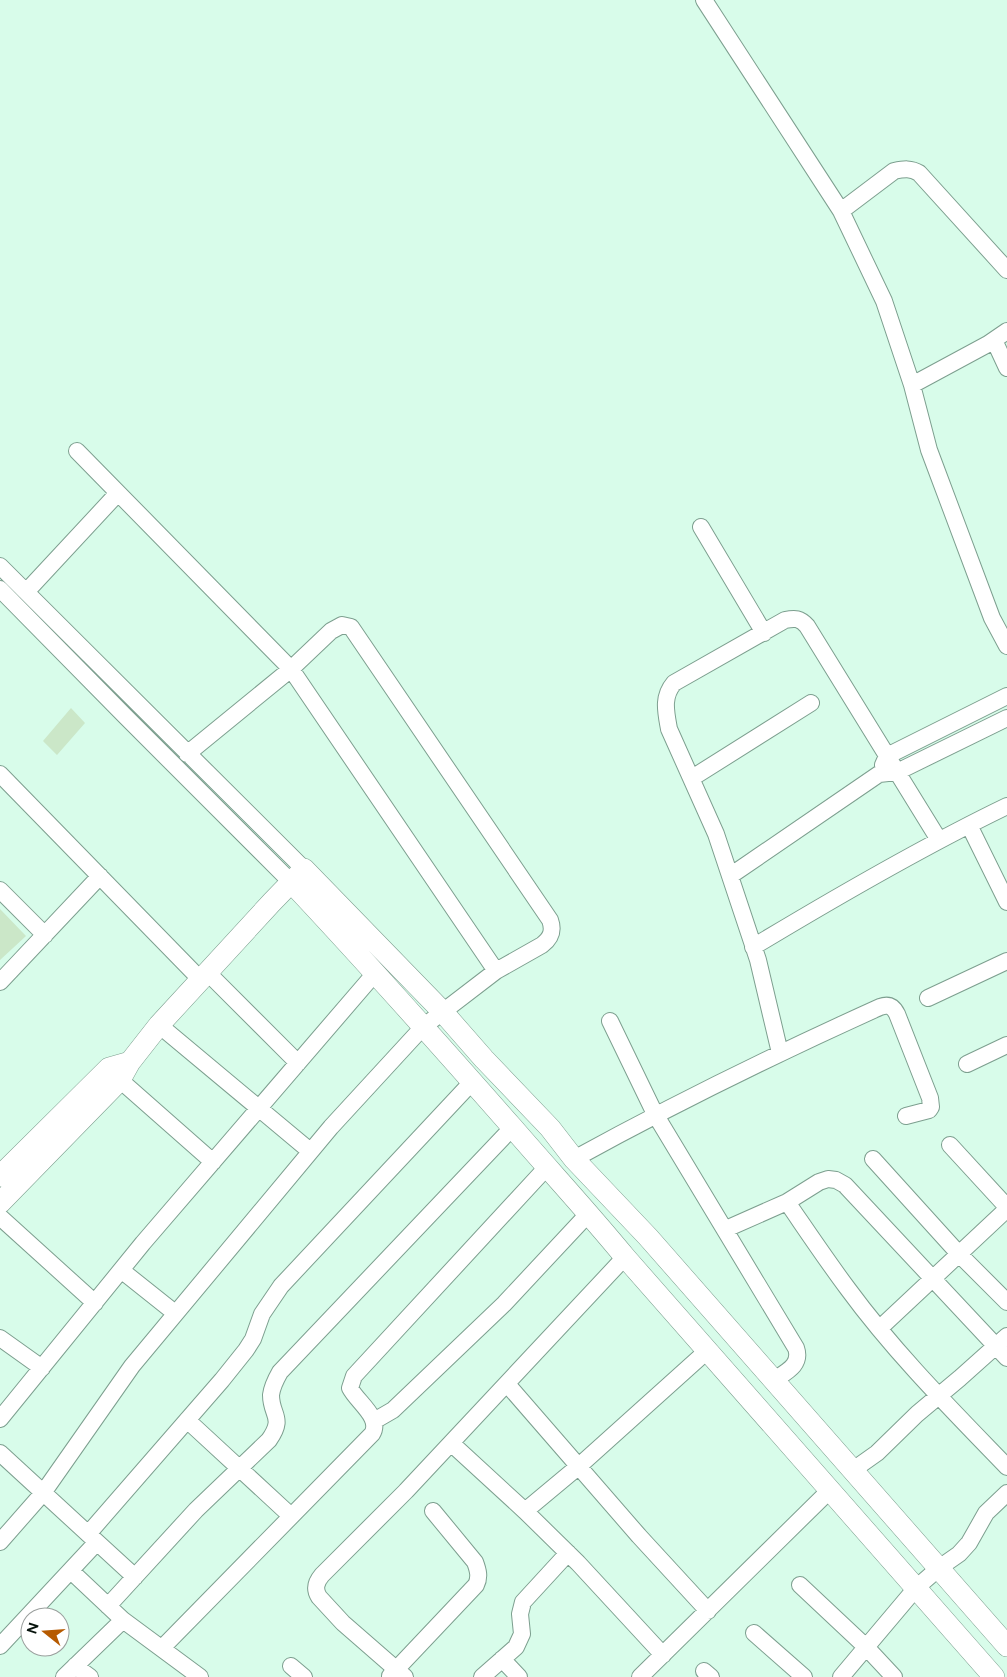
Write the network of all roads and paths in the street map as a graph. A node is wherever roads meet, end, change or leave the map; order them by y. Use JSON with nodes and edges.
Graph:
{"nodes":[{"id":1,"x":704,"y":0,"type":"edge"},
{"id":2,"x":841,"y":211,"type":"junction"},
{"id":3,"x":1007,"y":270,"type":"edge"},
{"id":4,"x":1007,"y":331,"type":"edge"},
{"id":5,"x":994,"y":340,"type":"junction"},
{"id":6,"x":1007,"y":368,"type":"edge"},
{"id":7,"x":912,"y":385,"type":"junction"},
{"id":8,"x":77,"y":451,"type":"dead end"},
{"id":9,"x":118,"y":493,"type":"junction"},
{"id":10,"x":701,"y":527,"type":"dead end"},
{"id":11,"x":0,"y":566,"type":"edge"},
{"id":12,"x":0,"y":589,"type":"edge"},
{"id":13,"x":26,"y":592,"type":"junction"},
{"id":14,"x":1000,"y":614,"type":"edge"},
{"id":15,"x":764,"y":633,"type":"junction"},
{"id":16,"x":1007,"y":646,"type":"edge"},
{"id":17,"x":292,"y":670,"type":"junction"},
{"id":18,"x":1007,"y":696,"type":"edge"},
{"id":19,"x":811,"y":703,"type":"dead end"},
{"id":20,"x":1007,"y":718,"type":"edge"},
{"id":21,"x":187,"y":754,"type":"junction"},
{"id":22,"x":887,"y":756,"type":"junction"},
{"id":23,"x":897,"y":772,"type":"junction"},
{"id":24,"x":0,"y":774,"type":"edge"},
{"id":25,"x":880,"y":774,"type":"junction"},
{"id":26,"x":692,"y":778,"type":"junction"},
{"id":27,"x":1007,"y":806,"type":"edge"},
{"id":28,"x":969,"y":824,"type":"junction"},
{"id":29,"x":939,"y":840,"type":"junction"},
{"id":30,"x":100,"y":876,"type":"junction"},
{"id":31,"x":298,"y":876,"type":"junction"},
{"id":32,"x":730,"y":876,"type":"junction"},
{"id":33,"x":0,"y":890,"type":"edge"},
{"id":34,"x":1007,"y":902,"type":"edge"},
{"id":35,"x":45,"y":935,"type":"junction"},
{"id":36,"x":753,"y":946,"type":"junction"},
{"id":37,"x":1007,"y":960,"type":"edge"},
{"id":38,"x":496,"y":971,"type":"junction"},
{"id":39,"x":376,"y":972,"type":"junction"},
{"id":40,"x":204,"y":976,"type":"junction"},
{"id":41,"x":0,"y":982,"type":"edge"},
{"id":42,"x":928,"y":998,"type":"dead end"},
{"id":43,"x":442,"y":1011,"type":"junction"},
{"id":44,"x":610,"y":1021,"type":"dead end"},
{"id":45,"x":159,"y":1025,"type":"junction"},
{"id":46,"x":424,"y":1027,"type":"junction"},
{"id":47,"x":1007,"y":1045,"type":"edge"},
{"id":48,"x":775,"y":1055,"type":"junction"},
{"id":49,"x":298,"y":1063,"type":"junction"},
{"id":50,"x":967,"y":1064,"type":"dead end"},
{"id":51,"x":114,"y":1074,"type":"junction"},
{"id":52,"x":472,"y":1082,"type":"junction"},
{"id":53,"x":258,"y":1109,"type":"junction"},
{"id":54,"x":656,"y":1114,"type":"junction"},
{"id":55,"x":906,"y":1116,"type":"dead end"},
{"id":56,"x":512,"y":1128,"type":"junction"},
{"id":57,"x":950,"y":1145,"type":"dead end"},
{"id":58,"x":310,"y":1151,"type":"junction"},
{"id":59,"x":574,"y":1159,"type":"junction"},
{"id":60,"x":872,"y":1159,"type":"dead end"},
{"id":61,"x":213,"y":1162,"type":"junction"},
{"id":62,"x":547,"y":1167,"type":"junction"},
{"id":63,"x":0,"y":1176,"type":"edge"},
{"id":64,"x":787,"y":1202,"type":"junction"},
{"id":65,"x":0,"y":1203,"type":"edge"},
{"id":66,"x":1007,"y":1208,"type":"edge"},
{"id":67,"x":589,"y":1213,"type":"junction"},
{"id":68,"x":0,"y":1218,"type":"edge"},
{"id":69,"x":726,"y":1229,"type":"junction"},
{"id":70,"x":959,"y":1254,"type":"junction"},
{"id":71,"x":625,"y":1257,"type":"junction"},
{"id":72,"x":121,"y":1270,"type":"junction"},
{"id":73,"x":933,"y":1279,"type":"junction"},
{"id":74,"x":1007,"y":1302,"type":"edge"},
{"id":75,"x":95,"y":1303,"type":"junction"},
{"id":76,"x":175,"y":1313,"type":"junction"},
{"id":77,"x":880,"y":1328,"type":"junction"},
{"id":78,"x":0,"y":1338,"type":"edge"},
{"id":79,"x":1001,"y":1341,"type":"edge"},
{"id":80,"x":708,"y":1350,"type":"junction"},
{"id":81,"x":1007,"y":1358,"type":"edge"},
{"id":82,"x":42,"y":1368,"type":"junction"},
{"id":83,"x":774,"y":1380,"type":"junction"},
{"id":84,"x":507,"y":1384,"type":"junction"},
{"id":85,"x":938,"y":1396,"type":"junction"},
{"id":86,"x":0,"y":1420,"type":"edge"},
{"id":87,"x":187,"y":1420,"type":"junction"},
{"id":88,"x":374,"y":1421,"type":"junction"},
{"id":89,"x":451,"y":1443,"type":"junction"},
{"id":90,"x":0,"y":1453,"type":"edge"},
{"id":91,"x":579,"y":1466,"type":"junction"},
{"id":92,"x":1007,"y":1467,"type":"edge"},
{"id":93,"x":239,"y":1468,"type":"junction"},
{"id":94,"x":852,"y":1470,"type":"junction"},
{"id":95,"x":830,"y":1490,"type":"junction"},
{"id":96,"x":1007,"y":1493,"type":"edge"},
{"id":97,"x":43,"y":1494,"type":"junction"},
{"id":98,"x":433,"y":1511,"type":"dead end"},
{"id":99,"x":525,"y":1511,"type":"junction"},
{"id":100,"x":291,"y":1516,"type":"junction"},
{"id":101,"x":93,"y":1538,"type":"junction"},
{"id":102,"x":0,"y":1542,"type":"edge"},
{"id":103,"x":568,"y":1553,"type":"junction"},
{"id":104,"x":939,"y":1568,"type":"junction"},
{"id":105,"x":71,"y":1571,"type":"junction"},
{"id":106,"x":135,"y":1577,"type":"junction"},
{"id":107,"x":800,"y":1585,"type":"dead end"},
{"id":108,"x":916,"y":1588,"type":"junction"},
{"id":109,"x":108,"y":1606,"type":"junction"},
{"id":110,"x":708,"y":1611,"type":"junction"},
{"id":111,"x":123,"y":1620,"type":"junction"},
{"id":112,"x":754,"y":1633,"type":"dead end"},
{"id":113,"x":0,"y":1646,"type":"edge"},
{"id":114,"x":1007,"y":1646,"type":"edge"},
{"id":115,"x":866,"y":1647,"type":"junction"},
{"id":116,"x":162,"y":1648,"type":"junction"},
{"id":117,"x":663,"y":1655,"type":"junction"},
{"id":118,"x":502,"y":1658,"type":"junction"},
{"id":119,"x":291,"y":1666,"type":"dead end"},
{"id":120,"x":70,"y":1671,"type":"edge"},
{"id":121,"x":397,"y":1674,"type":"edge"},
{"id":122,"x":90,"y":1677,"type":"edge"},
{"id":123,"x":200,"y":1677,"type":"edge"},
{"id":124,"x":304,"y":1677,"type":"edge"},
{"id":125,"x":482,"y":1677,"type":"edge"},
{"id":126,"x":519,"y":1677,"type":"edge"},
{"id":127,"x":640,"y":1677,"type":"edge"},
{"id":128,"x":804,"y":1677,"type":"edge"},
{"id":129,"x":841,"y":1677,"type":"edge"},
{"id":130,"x":894,"y":1677,"type":"edge"},
{"id":131,"x":994,"y":1677,"type":"edge"}],
"edges":[{"from":1,"to":2,"type":"street"},
{"from":2,"to":3,"type":"street"},
{"from":2,"to":7,"type":"street"},
{"from":4,"to":5,"type":"street"},
{"from":5,"to":6,"type":"street"},
{"from":5,"to":7,"type":"street"},
{"from":7,"to":14,"type":"street"},
{"from":8,"to":9,"type":"street"},
{"from":9,"to":13,"type":"street"},
{"from":9,"to":17,"type":"street"},
{"from":10,"to":15,"type":"street"},
{"from":11,"to":13,"type":"street"},
{"from":12,"to":31,"type":"street"},
{"from":13,"to":21,"type":"street"},
{"from":14,"to":16,"type":"street"},
{"from":15,"to":22,"type":"street"},
{"from":15,"to":26,"type":"street"},
{"from":17,"to":21,"type":"street"},
{"from":17,"to":38,"type":"street"},
{"from":17,"to":38,"type":"street"},
{"from":18,"to":22,"type":"street"},
{"from":19,"to":26,"type":"street"},
{"from":20,"to":23,"type":"street"},
{"from":21,"to":31,"type":"street"},
{"from":22,"to":23,"type":"street"},
{"from":22,"to":25,"type":"street"},
{"from":23,"to":25,"type":"street"},
{"from":23,"to":29,"type":"street"},
{"from":24,"to":30,"type":"street"},
{"from":25,"to":32,"type":"street"},
{"from":26,"to":32,"type":"street"},
{"from":27,"to":28,"type":"street"},
{"from":28,"to":29,"type":"street"},
{"from":28,"to":34,"type":"street"},
{"from":29,"to":36,"type":"street"},
{"from":30,"to":35,"type":"street"},
{"from":30,"to":40,"type":"street"},
{"from":31,"to":39,"type":"main road"},
{"from":31,"to":40,"type":"main road"},
{"from":31,"to":43,"type":"main road"},
{"from":32,"to":36,"type":"street"},
{"from":33,"to":35,"type":"street"},
{"from":35,"to":41,"type":"street"},
{"from":36,"to":48,"type":"street"},
{"from":37,"to":42,"type":"street"},
{"from":38,"to":43,"type":"street"},
{"from":39,"to":46,"type":"main road"},
{"from":39,"to":49,"type":"street"},
{"from":40,"to":45,"type":"main road"},
{"from":40,"to":49,"type":"street"},
{"from":43,"to":46,"type":"street"},
{"from":43,"to":59,"type":"main road"},
{"from":44,"to":54,"type":"street"},
{"from":45,"to":51,"type":"main road"},
{"from":45,"to":53,"type":"street"},
{"from":46,"to":52,"type":"main road"},
{"from":46,"to":58,"type":"street"},
{"from":47,"to":50,"type":"street"},
{"from":48,"to":54,"type":"street"},
{"from":48,"to":55,"type":"street"},
{"from":49,"to":53,"type":"street"},
{"from":51,"to":61,"type":"street"},
{"from":51,"to":63,"type":"main road"},
{"from":51,"to":65,"type":"main road"},
{"from":52,"to":56,"type":"main road"},
{"from":52,"to":87,"type":"street"},
{"from":53,"to":58,"type":"street"},
{"from":53,"to":61,"type":"street"},
{"from":54,"to":59,"type":"street"},
{"from":54,"to":69,"type":"street"},
{"from":56,"to":62,"type":"main road"},
{"from":56,"to":93,"type":"street"},
{"from":57,"to":66,"type":"street"},
{"from":58,"to":76,"type":"street"},
{"from":59,"to":83,"type":"main road"},
{"from":60,"to":70,"type":"street"},
{"from":61,"to":72,"type":"street"},
{"from":62,"to":67,"type":"main road"},
{"from":62,"to":88,"type":"street"},
{"from":64,"to":69,"type":"street"},
{"from":64,"to":73,"type":"street"},
{"from":64,"to":77,"type":"street"},
{"from":66,"to":70,"type":"street"},
{"from":67,"to":71,"type":"main road"},
{"from":67,"to":88,"type":"street"},
{"from":68,"to":75,"type":"street"},
{"from":69,"to":83,"type":"street"},
{"from":70,"to":73,"type":"street"},
{"from":70,"to":74,"type":"street"},
{"from":71,"to":80,"type":"main road"},
{"from":71,"to":84,"type":"street"},
{"from":72,"to":75,"type":"street"},
{"from":72,"to":76,"type":"street"},
{"from":73,"to":77,"type":"street"},
{"from":73,"to":79,"type":"street"},
{"from":75,"to":82,"type":"street"},
{"from":76,"to":97,"type":"street"},
{"from":77,"to":85,"type":"street"},
{"from":78,"to":82,"type":"street"},
{"from":79,"to":81,"type":"street"},
{"from":79,"to":85,"type":"street"},
{"from":80,"to":91,"type":"street"},
{"from":80,"to":95,"type":"main road"},
{"from":82,"to":86,"type":"street"},
{"from":83,"to":94,"type":"main road"},
{"from":84,"to":89,"type":"street"},
{"from":84,"to":91,"type":"street"},
{"from":85,"to":92,"type":"street"},
{"from":85,"to":94,"type":"street"},
{"from":87,"to":93,"type":"street"},
{"from":87,"to":101,"type":"street"},
{"from":88,"to":100,"type":"street"},
{"from":89,"to":99,"type":"street"},
{"from":89,"to":121,"type":"street"},
{"from":90,"to":97,"type":"street"},
{"from":91,"to":99,"type":"street"},
{"from":91,"to":110,"type":"street"},
{"from":93,"to":100,"type":"street"},
{"from":93,"to":106,"type":"street"},
{"from":94,"to":104,"type":"main road"},
{"from":95,"to":108,"type":"main road"},
{"from":95,"to":110,"type":"street"},
{"from":96,"to":104,"type":"street"},
{"from":97,"to":101,"type":"street"},
{"from":97,"to":102,"type":"street"},
{"from":98,"to":121,"type":"street"},
{"from":99,"to":103,"type":"street"},
{"from":100,"to":116,"type":"street"},
{"from":101,"to":105,"type":"street"},
{"from":101,"to":106,"type":"street"},
{"from":103,"to":117,"type":"street"},
{"from":103,"to":118,"type":"street"},
{"from":104,"to":108,"type":"street"},
{"from":104,"to":114,"type":"main road"},
{"from":105,"to":109,"type":"street"},
{"from":105,"to":113,"type":"street"},
{"from":106,"to":109,"type":"street"},
{"from":107,"to":115,"type":"street"},
{"from":108,"to":115,"type":"street"},
{"from":108,"to":131,"type":"main road"},
{"from":109,"to":111,"type":"street"},
{"from":110,"to":117,"type":"street"},
{"from":111,"to":116,"type":"street"},
{"from":111,"to":120,"type":"street"},
{"from":112,"to":128,"type":"street"},
{"from":115,"to":129,"type":"street"},
{"from":115,"to":130,"type":"street"},
{"from":116,"to":123,"type":"street"},
{"from":117,"to":127,"type":"street"},
{"from":118,"to":125,"type":"street"},
{"from":118,"to":126,"type":"street"},
{"from":119,"to":124,"type":"street"},
{"from":120,"to":122,"type":"street"}]}
